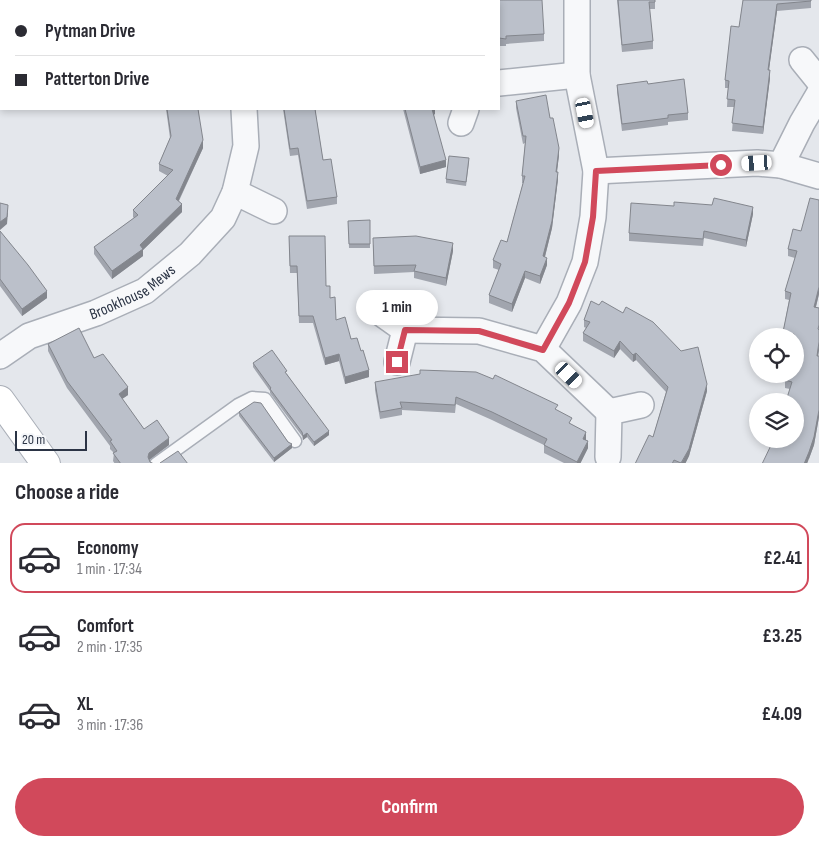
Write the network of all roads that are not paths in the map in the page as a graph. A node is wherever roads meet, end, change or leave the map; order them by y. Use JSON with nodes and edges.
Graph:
{"nodes":[{"id":1,"x":577,"y":0,"type":"edge"},
{"id":2,"x":802,"y":60,"type":"dead end"},
{"id":3,"x":577,"y":74,"type":"junction"},
{"id":4,"x":819,"y":81,"type":"edge"},
{"id":5,"x":500,"y":83,"type":"edge"},
{"id":6,"x":819,"y":94,"type":"edge"},
{"id":7,"x":244,"y":110,"type":"edge"},
{"id":8,"x":781,"y":165,"type":"junction"},
{"id":9,"x":596,"y":171,"type":"junction"},
{"id":10,"x":819,"y":176,"type":"edge"},
{"id":11,"x":235,"y":192,"type":"junction"},
{"id":12,"x":274,"y":210,"type":"dead end"},
{"id":13,"x":374,"y":308,"type":"dead end"},
{"id":14,"x":405,"y":330,"type":"junction"},
{"id":15,"x":543,"y":350,"type":"junction"},
{"id":16,"x":0,"y":356,"type":"edge"},
{"id":17,"x":397,"y":362,"type":"dead end"},
{"id":18,"x":0,"y":400,"type":"edge"},
{"id":19,"x":641,"y":405,"type":"dead end"},
{"id":20,"x":609,"y":412,"type":"junction"},
{"id":21,"x":295,"y":441,"type":"dead end"},
{"id":22,"x":608,"y":457,"type":"dead end"},
{"id":23,"x":45,"y":463,"type":"edge"},
{"id":24,"x":157,"y":463,"type":"edge"}],
"edges":[{"from":1,"to":3,"type":"street"},
{"from":2,"to":4,"type":"street"},
{"from":3,"to":5,"type":"street"},
{"from":3,"to":9,"type":"street"},
{"from":6,"to":8,"type":"street"},
{"from":7,"to":11,"type":"street","name":"Brookhouse Mews"},
{"from":8,"to":9,"type":"street"},
{"from":8,"to":10,"type":"street"},
{"from":9,"to":15,"type":"street"},
{"from":11,"to":12,"type":"street"},
{"from":11,"to":16,"type":"street","name":"Brookhouse Mews"},
{"from":13,"to":14,"type":"street"},
{"from":14,"to":15,"type":"street"},
{"from":14,"to":17,"type":"street"},
{"from":15,"to":20,"type":"street"},
{"from":18,"to":23,"type":"street"},
{"from":19,"to":20,"type":"street"},
{"from":20,"to":22,"type":"street"},
{"from":21,"to":24,"type":"lane"}]}
